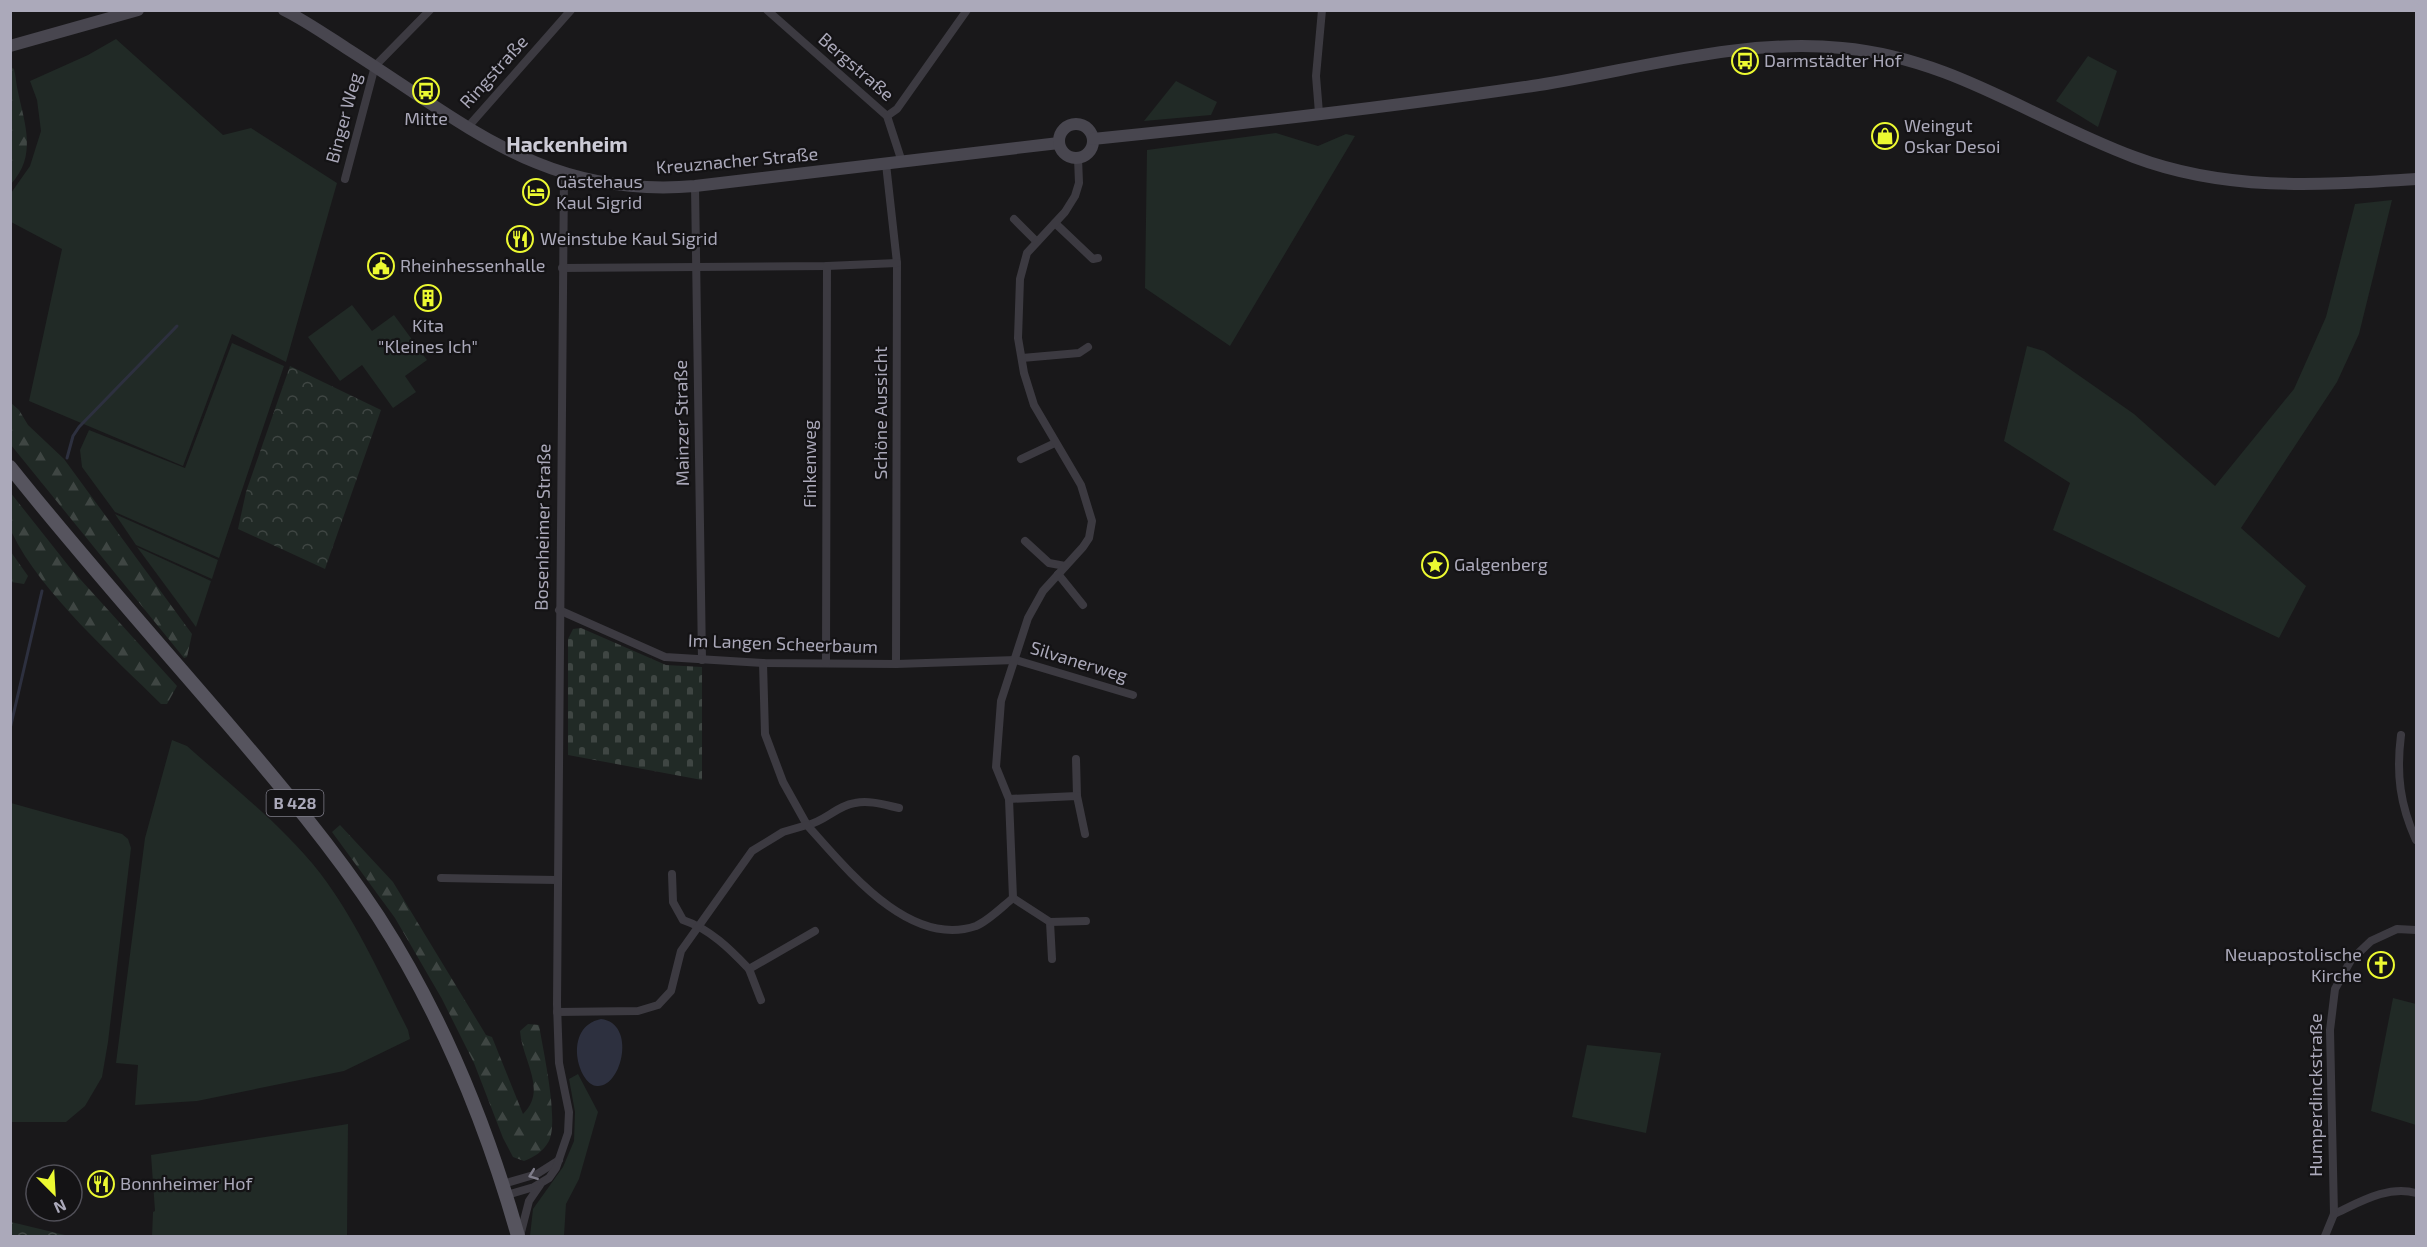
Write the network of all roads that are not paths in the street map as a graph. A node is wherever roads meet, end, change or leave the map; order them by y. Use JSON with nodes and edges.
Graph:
{"nodes":[{"id":1,"x":138,"y":10,"type":"edge"},
{"id":2,"x":284,"y":10,"type":"edge"},
{"id":3,"x":430,"y":10,"type":"edge"},
{"id":4,"x":571,"y":10,"type":"edge"},
{"id":5,"x":766,"y":10,"type":"edge"},
{"id":6,"x":967,"y":10,"type":"edge"},
{"id":7,"x":1322,"y":10,"type":"edge"},
{"id":8,"x":10,"y":46,"type":"edge"},
{"id":9,"x":375,"y":66,"type":"junction"},
{"id":10,"x":1319,"y":113,"type":"junction"},
{"id":11,"x":887,"y":116,"type":"junction"},
{"id":12,"x":467,"y":128,"type":"junction"},
{"id":13,"x":1093,"y":139,"type":"junction"},
{"id":14,"x":1059,"y":143,"type":"junction"},
{"id":15,"x":1078,"y":158,"type":"junction"},
{"id":16,"x":902,"y":162,"type":"junction"},
{"id":17,"x":886,"y":164,"type":"junction"},
{"id":18,"x":564,"y":174,"type":"junction"},
{"id":19,"x":345,"y":179,"type":"dead end"},
{"id":20,"x":2416,"y":179,"type":"edge"},
{"id":21,"x":695,"y":186,"type":"junction"},
{"id":22,"x":1014,"y":219,"type":"dead end"},
{"id":23,"x":1055,"y":223,"type":"junction"},
{"id":24,"x":1037,"y":242,"type":"junction"},
{"id":25,"x":1098,"y":258,"type":"dead end"},
{"id":26,"x":897,"y":262,"type":"junction"},
{"id":27,"x":827,"y":266,"type":"junction"},
{"id":28,"x":696,"y":267,"type":"junction"},
{"id":29,"x":562,"y":268,"type":"junction"},
{"id":30,"x":1088,"y":347,"type":"dead end"},
{"id":31,"x":1022,"y":358,"type":"junction"},
{"id":32,"x":1055,"y":442,"type":"junction"},
{"id":33,"x":1021,"y":459,"type":"dead end"},
{"id":34,"x":10,"y":467,"type":"edge"},
{"id":35,"x":1025,"y":541,"type":"dead end"},
{"id":36,"x":1065,"y":566,"type":"junction"},
{"id":37,"x":1058,"y":574,"type":"junction"},
{"id":38,"x":1083,"y":605,"type":"dead end"},
{"id":39,"x":559,"y":610,"type":"junction"},
{"id":40,"x":702,"y":660,"type":"junction"},
{"id":41,"x":1016,"y":660,"type":"junction"},
{"id":42,"x":763,"y":663,"type":"junction"},
{"id":43,"x":826,"y":663,"type":"junction"},
{"id":44,"x":896,"y":664,"type":"junction"},
{"id":45,"x":1133,"y":695,"type":"dead end"},
{"id":46,"x":2401,"y":735,"type":"dead end"},
{"id":47,"x":1076,"y":759,"type":"dead end"},
{"id":48,"x":1077,"y":796,"type":"junction"},
{"id":49,"x":1009,"y":799,"type":"junction"},
{"id":50,"x":899,"y":808,"type":"dead end"},
{"id":51,"x":807,"y":825,"type":"junction"},
{"id":52,"x":1084,"y":834,"type":"dead end"},
{"id":53,"x":2416,"y":840,"type":"edge"},
{"id":54,"x":672,"y":874,"type":"dead end"},
{"id":55,"x":441,"y":878,"type":"dead end"},
{"id":56,"x":558,"y":880,"type":"junction"},
{"id":57,"x":1012,"y":898,"type":"junction"},
{"id":58,"x":1086,"y":921,"type":"dead end"},
{"id":59,"x":1050,"y":922,"type":"junction"},
{"id":60,"x":697,"y":925,"type":"junction"},
{"id":61,"x":2416,"y":930,"type":"edge"},
{"id":62,"x":814,"y":931,"type":"dead end"},
{"id":63,"x":1052,"y":959,"type":"dead end"},
{"id":64,"x":749,"y":969,"type":"junction"},
{"id":65,"x":761,"y":1000,"type":"dead end"},
{"id":66,"x":557,"y":1012,"type":"junction"},
{"id":67,"x":559,"y":1160,"type":"junction"},
{"id":68,"x":540,"y":1185,"type":"junction"},
{"id":69,"x":505,"y":1190,"type":"junction"},
{"id":70,"x":2416,"y":1193,"type":"edge"},
{"id":71,"x":2334,"y":1214,"type":"junction"},
{"id":72,"x":519,"y":1236,"type":"edge"},
{"id":73,"x":2325,"y":1236,"type":"edge"}],
"edges":[{"from":1,"to":8,"type":"main road"},
{"from":2,"to":9,"type":"main road","name":"Kreuznacher Straße"},
{"from":3,"to":9,"type":"street"},
{"from":4,"to":12,"type":"street","name":"Ringstraße"},
{"from":5,"to":11,"type":"street","name":"Bergstraße"},
{"from":6,"to":11,"type":"street"},
{"from":7,"to":10,"type":"street"},
{"from":9,"to":12,"type":"main road","name":"Kreuznacher Straße"},
{"from":9,"to":19,"type":"street","name":"Binger Weg"},
{"from":10,"to":13,"type":"main road"},
{"from":10,"to":20,"type":"main road"},
{"from":11,"to":16,"type":"street","name":"Bergstraße"},
{"from":12,"to":18,"type":"main road","name":"Kreuznacher Straße"},
{"from":13,"to":14,"type":"main road"},
{"from":13,"to":15,"type":"main road"},
{"from":14,"to":15,"type":"main road"},
{"from":14,"to":16,"type":"main road","name":"Kreuznacher Straße"},
{"from":15,"to":23,"type":"street"},
{"from":16,"to":17,"type":"main road","name":"Kreuznacher Straße"},
{"from":17,"to":21,"type":"main road","name":"Kreuznacher Straße"},
{"from":17,"to":26,"type":"street","name":"Schöne Aussicht"},
{"from":18,"to":21,"type":"main road","name":"Kreuznacher Straße"},
{"from":18,"to":29,"type":"street","name":"Bosenheimer Straße"},
{"from":21,"to":28,"type":"street","name":"Mainzer Straße"},
{"from":22,"to":24,"type":"street"},
{"from":23,"to":24,"type":"street"},
{"from":23,"to":25,"type":"street"},
{"from":24,"to":31,"type":"street"},
{"from":26,"to":27,"type":"street"},
{"from":26,"to":44,"type":"street","name":"Schöne Aussicht"},
{"from":27,"to":28,"type":"street"},
{"from":27,"to":43,"type":"street","name":"Finkenweg"},
{"from":28,"to":29,"type":"street"},
{"from":28,"to":40,"type":"street","name":"Mainzer Straße"},
{"from":29,"to":39,"type":"street","name":"Bosenheimer Straße"},
{"from":30,"to":31,"type":"street"},
{"from":31,"to":32,"type":"street"},
{"from":32,"to":33,"type":"street"},
{"from":32,"to":36,"type":"street"},
{"from":34,"to":69,"type":"main road","number":"B 428"},
{"from":35,"to":36,"type":"street"},
{"from":36,"to":37,"type":"street"},
{"from":37,"to":38,"type":"street"},
{"from":37,"to":41,"type":"street"},
{"from":39,"to":40,"type":"street","name":"Im Langen Scheerbaum"},
{"from":39,"to":56,"type":"street","name":"Bosenheimer Straße"},
{"from":40,"to":42,"type":"street","name":"Im Langen Scheerbaum"},
{"from":41,"to":44,"type":"street","name":"Im Langen Scheerbaum"},
{"from":41,"to":45,"type":"street","name":"Silvanerweg"},
{"from":41,"to":49,"type":"street"},
{"from":42,"to":43,"type":"street","name":"Im Langen Scheerbaum"},
{"from":42,"to":51,"type":"street"},
{"from":43,"to":44,"type":"street","name":"Im Langen Scheerbaum"},
{"from":46,"to":53,"type":"street"},
{"from":47,"to":48,"type":"street"},
{"from":48,"to":49,"type":"street"},
{"from":48,"to":52,"type":"street"},
{"from":49,"to":57,"type":"street"},
{"from":50,"to":51,"type":"street"},
{"from":51,"to":57,"type":"street"},
{"from":51,"to":60,"type":"street"},
{"from":54,"to":60,"type":"street"},
{"from":55,"to":56,"type":"street"},
{"from":56,"to":66,"type":"street","name":"Bosenheimer Straße"},
{"from":57,"to":59,"type":"street"},
{"from":58,"to":59,"type":"street"},
{"from":59,"to":63,"type":"street"},
{"from":60,"to":64,"type":"street"},
{"from":60,"to":66,"type":"street"},
{"from":61,"to":71,"type":"street","name":"Humperdinckstraße"},
{"from":62,"to":64,"type":"street"},
{"from":64,"to":65,"type":"street"},
{"from":66,"to":67,"type":"street","name":"Bosenheimer Straße"},
{"from":67,"to":68,"type":"street"},
{"from":67,"to":69,"type":"street","one_way":true},
{"from":68,"to":69,"type":"street"},
{"from":68,"to":72,"type":"street"},
{"from":69,"to":72,"type":"main road","number":"B 428"},
{"from":70,"to":71,"type":"street"},
{"from":71,"to":73,"type":"street","name":"Humperdinckstraße"}]}
